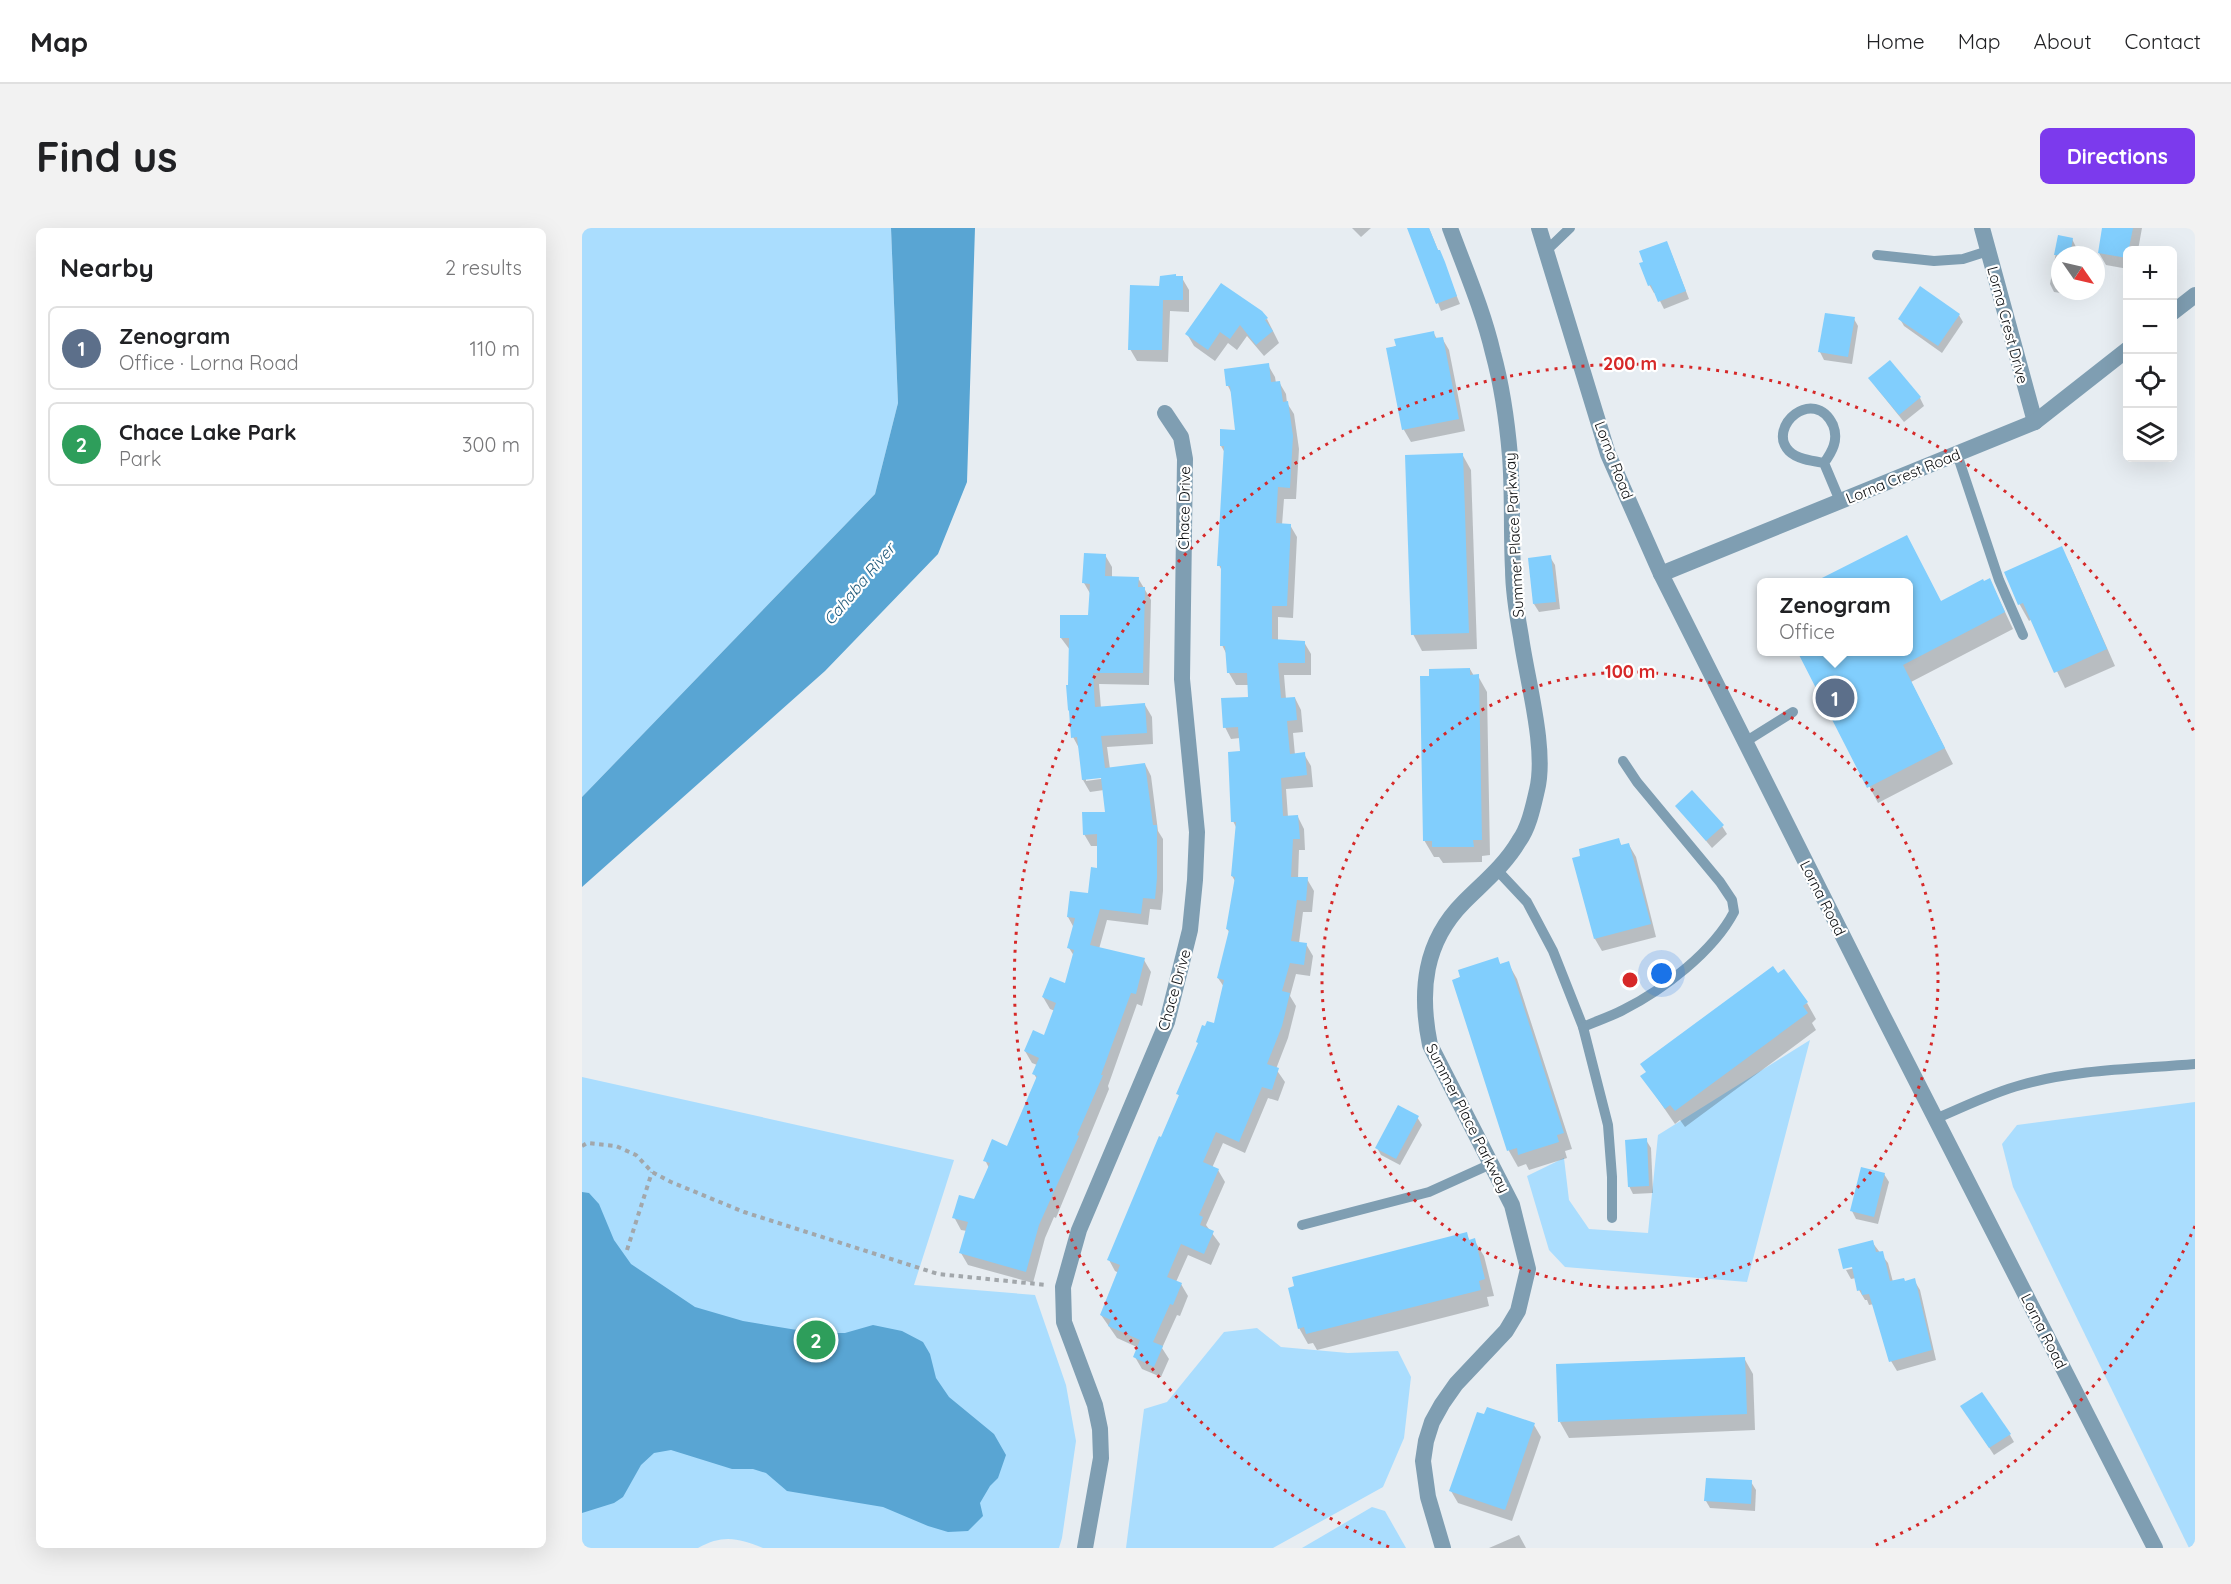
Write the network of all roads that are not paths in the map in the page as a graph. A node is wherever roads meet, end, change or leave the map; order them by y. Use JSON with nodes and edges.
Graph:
{"nodes":[{"id":1,"x":1450,"y":228,"type":"edge"},
{"id":2,"x":1539,"y":228,"type":"edge"},
{"id":3,"x":1570,"y":228,"type":"edge"},
{"id":4,"x":1982,"y":228,"type":"edge"},
{"id":5,"x":1546,"y":251,"type":"junction"},
{"id":6,"x":1988,"y":251,"type":"junction"},
{"id":7,"x":1877,"y":255,"type":"dead end"},
{"id":8,"x":2195,"y":295,"type":"edge"},
{"id":9,"x":2177,"y":309,"type":"edge"},
{"id":10,"x":2123,"y":351,"type":"edge"},
{"id":11,"x":1165,"y":413,"type":"dead end"},
{"id":12,"x":2035,"y":422,"type":"junction"},
{"id":13,"x":1957,"y":454,"type":"junction"},
{"id":14,"x":1824,"y":463,"type":"junction"},
{"id":15,"x":1840,"y":501,"type":"junction"},
{"id":16,"x":1661,"y":574,"type":"junction"},
{"id":17,"x":2023,"y":635,"type":"dead end"},
{"id":18,"x":1792,"y":712,"type":"dead end"},
{"id":19,"x":1745,"y":742,"type":"junction"},
{"id":20,"x":1623,"y":761,"type":"dead end"},
{"id":21,"x":1497,"y":870,"type":"junction"},
{"id":22,"x":1583,"y":1026,"type":"junction"},
{"id":23,"x":2195,"y":1064,"type":"edge"},
{"id":24,"x":1935,"y":1119,"type":"junction"},
{"id":25,"x":1491,"y":1164,"type":"junction"},
{"id":26,"x":1612,"y":1218,"type":"dead end"},
{"id":27,"x":1302,"y":1225,"type":"dead end"},
{"id":28,"x":1084,"y":1548,"type":"edge"},
{"id":29,"x":1443,"y":1548,"type":"edge"},
{"id":30,"x":2155,"y":1548,"type":"edge"}],
"edges":[{"from":1,"to":21,"type":"street","name":"Summer Place Parkway"},
{"from":2,"to":5,"type":"street","name":"Lorna Road"},
{"from":3,"to":5,"type":"lane"},
{"from":4,"to":6,"type":"street","name":"Lorna Crest Drive"},
{"from":5,"to":16,"type":"street","name":"Lorna Road"},
{"from":6,"to":7,"type":"lane"},
{"from":6,"to":12,"type":"street","name":"Lorna Crest Drive"},
{"from":8,"to":9,"type":"street"},
{"from":10,"to":12,"type":"street","name":"Lorna Crest Road"},
{"from":11,"to":28,"type":"street","name":"Chace Drive"},
{"from":12,"to":13,"type":"street","name":"Lorna Crest Road"},
{"from":13,"to":15,"type":"street","name":"Lorna Crest Road"},
{"from":13,"to":17,"type":"lane"},
{"from":14,"to":14,"type":"lane"},
{"from":14,"to":15,"type":"lane"},
{"from":15,"to":16,"type":"street","name":"Lorna Crest Road"},
{"from":16,"to":19,"type":"street","name":"Lorna Road"},
{"from":18,"to":19,"type":"lane"},
{"from":19,"to":24,"type":"street","name":"Lorna Road"},
{"from":20,"to":22,"type":"lane"},
{"from":21,"to":22,"type":"lane"},
{"from":21,"to":25,"type":"street","name":"Summer Place Parkway"},
{"from":22,"to":26,"type":"lane"},
{"from":23,"to":24,"type":"lane"},
{"from":24,"to":30,"type":"street","name":"Lorna Road"},
{"from":25,"to":27,"type":"lane"},
{"from":25,"to":29,"type":"street","name":"Summer Place Parkway"}]}
